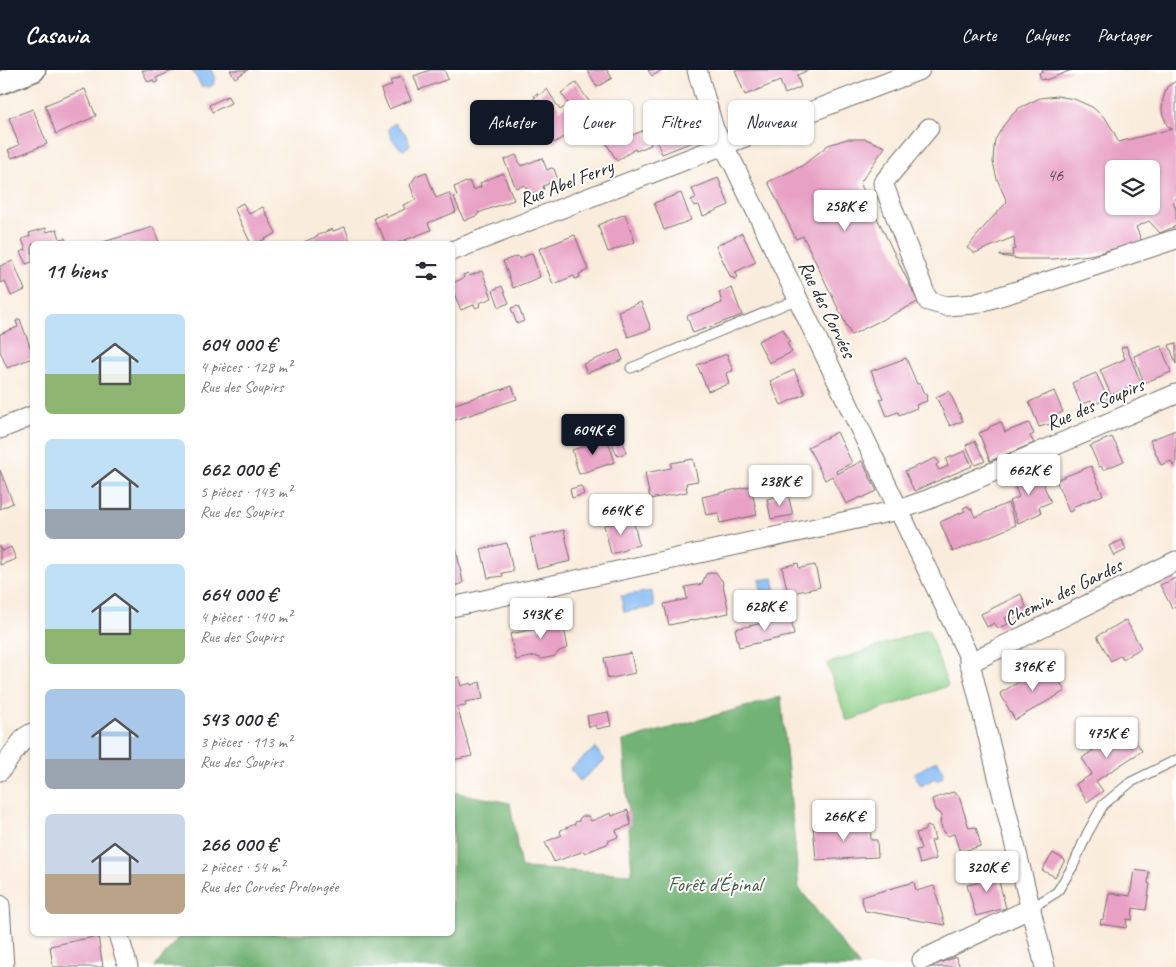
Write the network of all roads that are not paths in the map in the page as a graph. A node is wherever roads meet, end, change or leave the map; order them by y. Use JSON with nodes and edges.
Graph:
{"nodes":[{"id":1,"x":34,"y":70,"type":"edge"},
{"id":2,"x":697,"y":70,"type":"edge"},
{"id":3,"x":920,"y":70,"type":"edge"},
{"id":4,"x":0,"y":84,"type":"edge"},
{"id":5,"x":929,"y":128,"type":"dead end"},
{"id":6,"x":724,"y":145,"type":"junction"},
{"id":7,"x":1176,"y":239,"type":"edge"},
{"id":8,"x":455,"y":250,"type":"edge"},
{"id":9,"x":798,"y":299,"type":"junction"},
{"id":10,"x":631,"y":368,"type":"dead end"},
{"id":11,"x":1176,"y":394,"type":"edge"},
{"id":12,"x":30,"y":417,"type":"edge"},
{"id":13,"x":0,"y":429,"type":"edge"},
{"id":14,"x":898,"y":510,"type":"junction"},
{"id":15,"x":1176,"y":562,"type":"edge"},
{"id":16,"x":455,"y":606,"type":"edge"},
{"id":17,"x":970,"y":663,"type":"junction"},
{"id":18,"x":30,"y":733,"type":"edge"},
{"id":19,"x":1176,"y":760,"type":"edge"},
{"id":20,"x":0,"y":771,"type":"edge"},
{"id":21,"x":0,"y":905,"type":"edge"},
{"id":22,"x":1031,"y":908,"type":"junction"},
{"id":23,"x":119,"y":936,"type":"edge"},
{"id":24,"x":922,"y":960,"type":"dead end"},
{"id":25,"x":4,"y":967,"type":"edge"},
{"id":26,"x":128,"y":967,"type":"edge"},
{"id":27,"x":1045,"y":967,"type":"edge"}],
"edges":[{"from":1,"to":4,"type":"street"},
{"from":2,"to":6,"type":"street","name":"Rue des Corvées"},
{"from":3,"to":6,"type":"street","name":"Rue Abel Ferry"},
{"from":5,"to":7,"type":"street"},
{"from":6,"to":8,"type":"street","name":"Rue Abel Ferry"},
{"from":6,"to":9,"type":"street","name":"Rue des Corvées"},
{"from":9,"to":10,"type":"lane"},
{"from":9,"to":14,"type":"street","name":"Rue des Corvées"},
{"from":11,"to":14,"type":"street","name":"Rue des Soupirs"},
{"from":12,"to":13,"type":"street"},
{"from":14,"to":16,"type":"street","name":"Rue des Soupirs"},
{"from":14,"to":17,"type":"street","name":"Rue des Corvées"},
{"from":15,"to":17,"type":"street","name":"Chemin des Gardes"},
{"from":17,"to":22,"type":"street","name":"Rue des Corvées"},
{"from":18,"to":20,"type":"street"},
{"from":19,"to":22,"type":"lane"},
{"from":21,"to":25,"type":"street"},
{"from":22,"to":24,"type":"street"},
{"from":22,"to":27,"type":"street","name":"Rue des Corvées"},
{"from":23,"to":26,"type":"street"}]}
